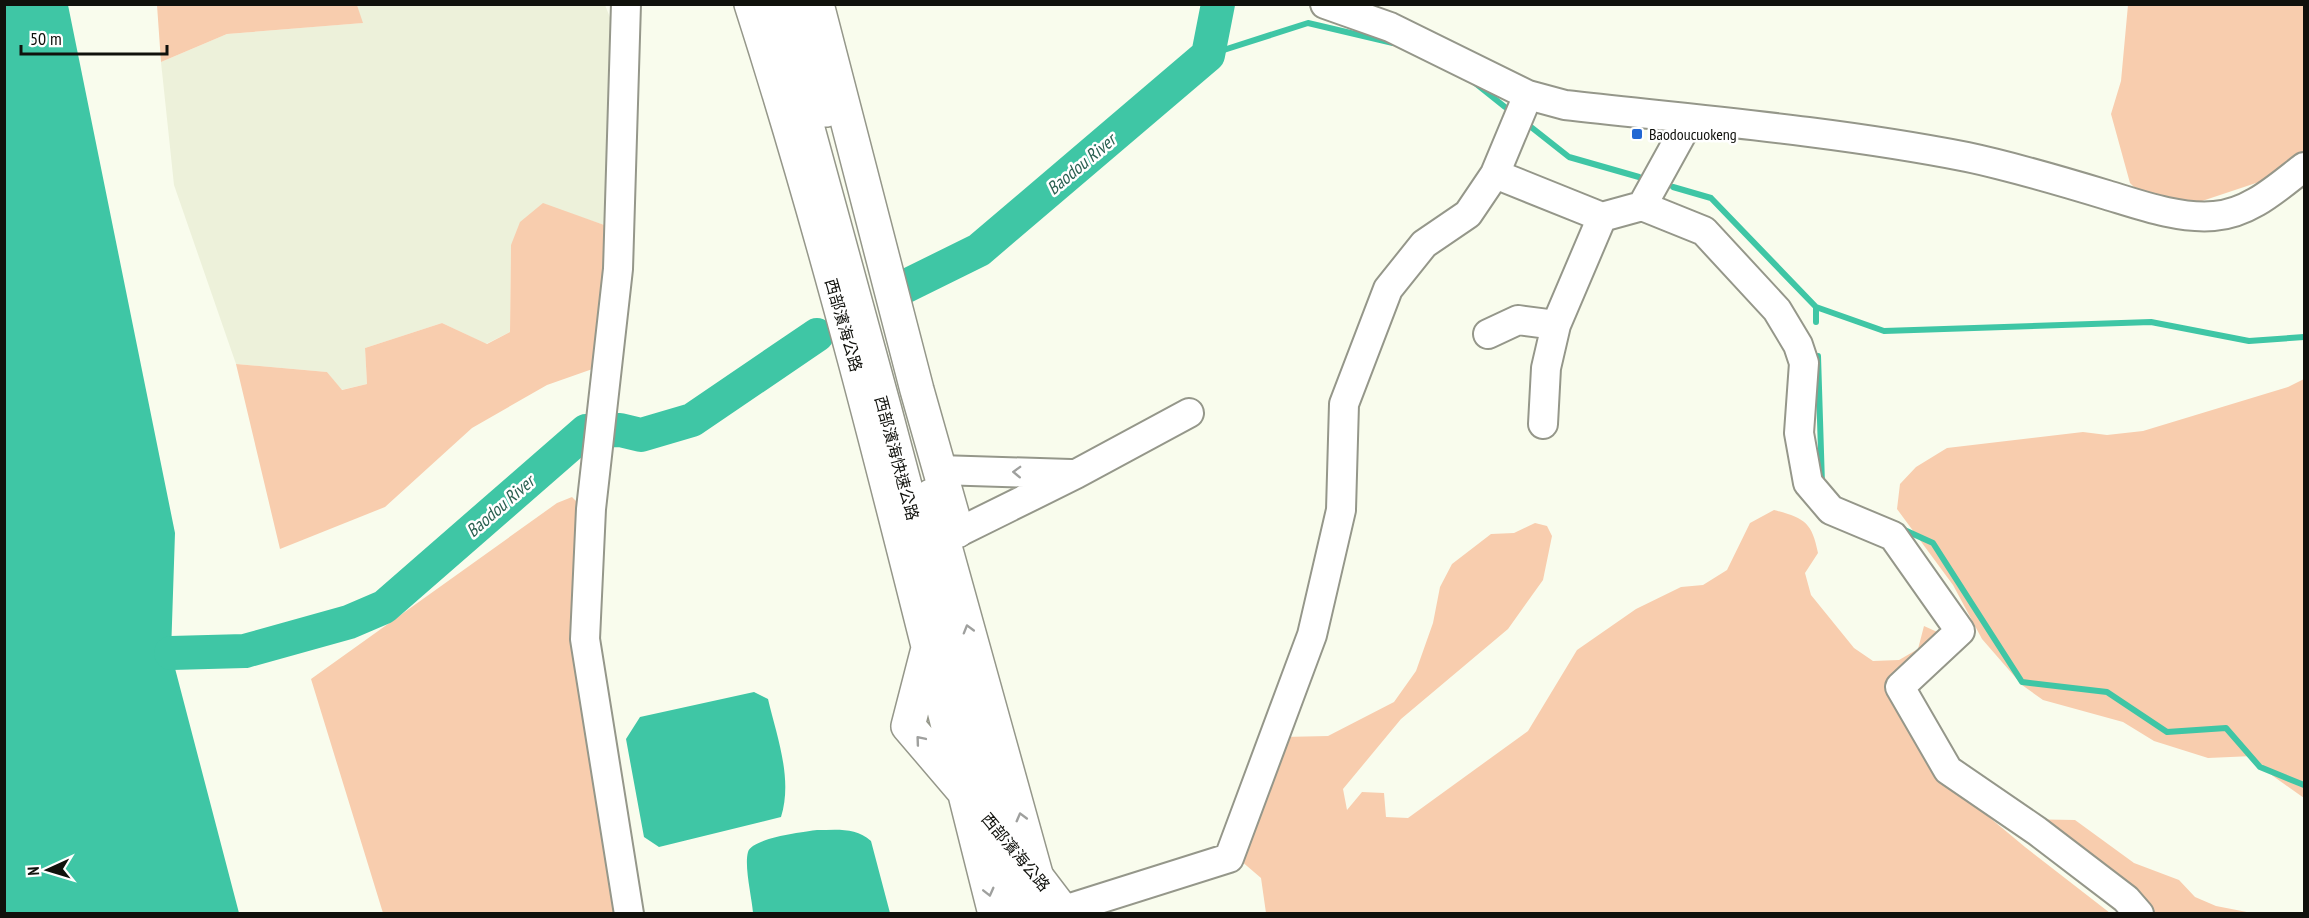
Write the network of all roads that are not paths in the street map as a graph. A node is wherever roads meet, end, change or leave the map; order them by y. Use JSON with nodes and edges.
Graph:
{"nodes":[{"id":1,"x":626,"y":4,"type":"edge"},
{"id":2,"x":751,"y":4,"type":"edge"},
{"id":3,"x":770,"y":4,"type":"edge"},
{"id":4,"x":799,"y":4,"type":"edge"},
{"id":5,"x":817,"y":4,"type":"edge"},
{"id":6,"x":1325,"y":4,"type":"edge"},
{"id":7,"x":804,"y":72,"type":"junction"},
{"id":8,"x":1527,"y":95,"type":"junction"},
{"id":9,"x":1690,"y":119,"type":"junction"},
{"id":10,"x":2304,"y":167,"type":"edge"},
{"id":11,"x":1495,"y":174,"type":"junction"},
{"id":12,"x":1642,"y":206,"type":"junction"},
{"id":13,"x":1602,"y":217,"type":"junction"},
{"id":14,"x":1556,"y":325,"type":"junction"},
{"id":15,"x":1488,"y":334,"type":"dead end"},
{"id":16,"x":893,"y":400,"type":"junction"},
{"id":17,"x":1189,"y":413,"type":"dead end"},
{"id":18,"x":1543,"y":424,"type":"dead end"},
{"id":19,"x":939,"y":470,"type":"junction"},
{"id":20,"x":1076,"y":474,"type":"junction"},
{"id":21,"x":957,"y":533,"type":"junction"},
{"id":22,"x":1059,"y":912,"type":"edge"},
{"id":23,"x":630,"y":914,"type":"edge"},
{"id":24,"x":995,"y":914,"type":"edge"},
{"id":25,"x":1019,"y":914,"type":"edge"},
{"id":26,"x":2139,"y":914,"type":"edge"}],
"edges":[{"from":1,"to":23,"type":"street"},
{"from":2,"to":24,"type":"main road","name":"西部濱海公路","one_way":true},
{"from":3,"to":7,"type":"main road","name":"西部濱海快速公路"},
{"from":4,"to":7,"type":"main road","name":"西部濱海快速公路"},
{"from":5,"to":19,"type":"main road"},
{"from":6,"to":8,"type":"street"},
{"from":7,"to":16,"type":"main road","name":"西部濱海快速公路"},
{"from":8,"to":9,"type":"street"},
{"from":8,"to":11,"type":"street"},
{"from":9,"to":10,"type":"street"},
{"from":9,"to":12,"type":"street"},
{"from":11,"to":13,"type":"street"},
{"from":11,"to":22,"type":"street"},
{"from":12,"to":13,"type":"street"},
{"from":12,"to":26,"type":"street"},
{"from":13,"to":14,"type":"street"},
{"from":14,"to":15,"type":"street"},
{"from":14,"to":18,"type":"street"},
{"from":22,"to":16,"type":"main road","name":"西部濱海快速公路","one_way":true},
{"from":16,"to":25,"type":"main road","name":"西部濱海快速公路"},
{"from":17,"to":20,"type":"street"},
{"from":20,"to":19,"type":"street","one_way":true},
{"from":19,"to":21,"type":"main road"},
{"from":20,"to":21,"type":"street"},
{"from":22,"to":21,"type":"main road","name":"西部濱海公路","one_way":true}]}
